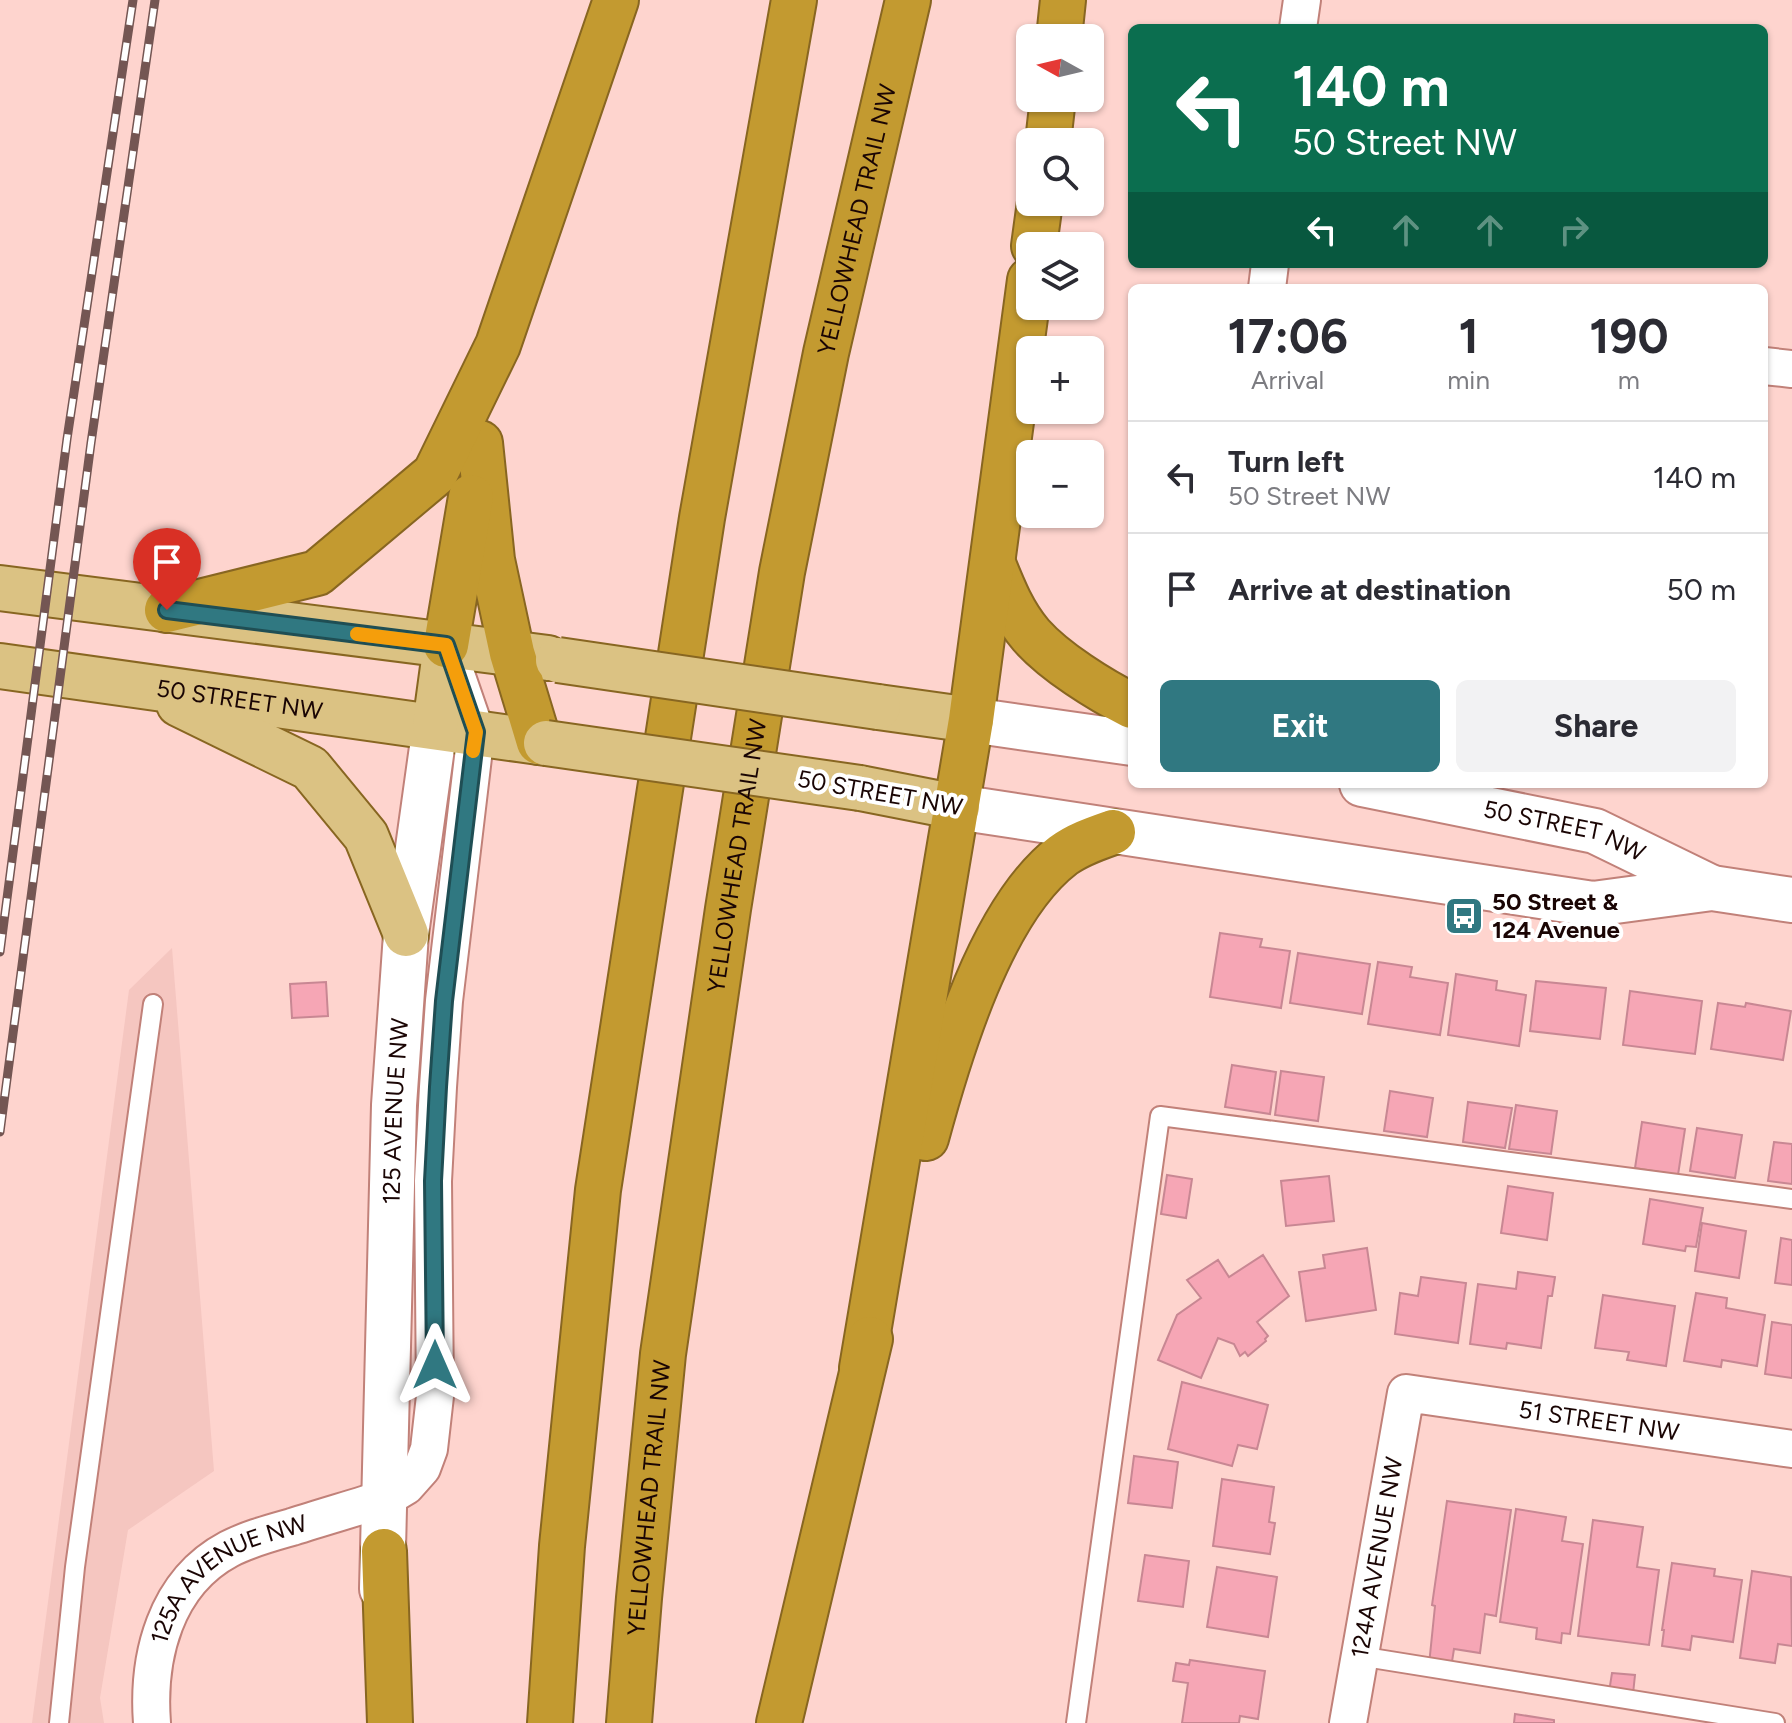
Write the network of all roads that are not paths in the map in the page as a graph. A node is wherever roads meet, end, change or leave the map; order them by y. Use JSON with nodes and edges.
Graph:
{"nodes":[{"id":1,"x":616,"y":0,"type":"edge"},
{"id":2,"x":794,"y":0,"type":"edge"},
{"id":3,"x":908,"y":0,"type":"edge"},
{"id":4,"x":1063,"y":0,"type":"edge"},
{"id":5,"x":1302,"y":0,"type":"edge"},
{"id":6,"x":1060,"y":24,"type":"edge"},
{"id":7,"x":1299,"y":24,"type":"edge"},
{"id":8,"x":1025,"y":320,"type":"edge"},
{"id":9,"x":498,"y":345,"type":"junction"},
{"id":10,"x":1768,"y":366,"type":"edge"},
{"id":11,"x":1792,"y":369,"type":"edge"},
{"id":12,"x":480,"y":443,"type":"junction"},
{"id":13,"x":993,"y":564,"type":"junction"},
{"id":14,"x":0,"y":588,"type":"edge"},
{"id":15,"x":167,"y":610,"type":"junction"},
{"id":16,"x":446,"y":645,"type":"junction"},
{"id":17,"x":512,"y":653,"type":"junction"},
{"id":18,"x":0,"y":666,"type":"edge"},
{"id":19,"x":140,"y":686,"type":"junction"},
{"id":20,"x":1128,"y":704,"type":"edge"},
{"id":21,"x":971,"y":720,"type":"junction"},
{"id":22,"x":455,"y":729,"type":"junction"},
{"id":23,"x":542,"y":742,"type":"junction"},
{"id":24,"x":1128,"y":742,"type":"edge"},
{"id":25,"x":1382,"y":788,"type":"edge"},
{"id":26,"x":957,"y":807,"type":"junction"},
{"id":27,"x":1113,"y":832,"type":"junction"},
{"id":28,"x":1712,"y":888,"type":"junction"},
{"id":29,"x":1792,"y":900,"type":"edge"},
{"id":30,"x":406,"y":934,"type":"junction"},
{"id":31,"x":153,"y":1004,"type":"dead end"},
{"id":32,"x":1792,"y":1199,"type":"edge"},
{"id":33,"x":862,"y":1368,"type":"junction"},
{"id":34,"x":1406,"y":1393,"type":"joint"},
{"id":35,"x":1792,"y":1449,"type":"edge"},
{"id":36,"x":386,"y":1498,"type":"junction"},
{"id":37,"x":384,"y":1551,"type":"junction"},
{"id":38,"x":1359,"y":1656,"type":"junction"},
{"id":39,"x":59,"y":1723,"type":"edge"},
{"id":40,"x":152,"y":1723,"type":"edge"},
{"id":41,"x":377,"y":1723,"type":"edge"},
{"id":42,"x":390,"y":1723,"type":"edge"},
{"id":43,"x":550,"y":1723,"type":"edge"},
{"id":44,"x":629,"y":1723,"type":"edge"},
{"id":45,"x":779,"y":1723,"type":"edge"},
{"id":46,"x":1076,"y":1723,"type":"edge"},
{"id":47,"x":1348,"y":1723,"type":"edge"},
{"id":48,"x":1775,"y":1723,"type":"edge"}],
"edges":[{"from":1,"to":9,"type":"highway"},
{"from":2,"to":43,"type":"highway"},
{"from":3,"to":44,"type":"highway","name":"YELLOWHEAD TRAIL NW"},
{"from":4,"to":6,"type":"highway"},
{"from":5,"to":7,"type":"street"},
{"from":8,"to":13,"type":"highway"},
{"from":9,"to":12,"type":"highway"},
{"from":9,"to":15,"type":"highway"},
{"from":10,"to":11,"type":"street"},
{"from":12,"to":16,"type":"highway"},
{"from":12,"to":17,"type":"highway"},
{"from":13,"to":20,"type":"highway"},
{"from":13,"to":21,"type":"highway"},
{"from":14,"to":15,"type":"main road"},
{"from":15,"to":16,"type":"main road"},
{"from":16,"to":17,"type":"main road"},
{"from":16,"to":22,"type":"main road"},
{"from":17,"to":21,"type":"main road","bridge":true},
{"from":17,"to":23,"type":"highway"},
{"from":18,"to":19,"type":"main road","name":"50 STREET NW"},
{"from":19,"to":22,"type":"main road","name":"50 STREET NW"},
{"from":19,"to":30,"type":"main road"},
{"from":21,"to":24,"type":"main road"},
{"from":21,"to":26,"type":"highway"},
{"from":22,"to":23,"type":"main road","name":"50 STREET NW"},
{"from":22,"to":30,"type":"main road","name":"125 AVENUE NW"},
{"from":22,"to":36,"type":"street","name":"125 AVENUE NW"},
{"from":23,"to":26,"type":"main road","name":"50 STREET NW","bridge":true},
{"from":25,"to":28,"type":"main road","name":"50 STREET NW"},
{"from":26,"to":27,"type":"main road","name":"50 STREET NW"},
{"from":26,"to":33,"type":"highway"},
{"from":27,"to":28,"type":"main road","name":"50 STREET NW"},
{"from":27,"to":33,"type":"highway"},
{"from":28,"to":29,"type":"main road","name":"50 STREET NW"},
{"from":30,"to":36,"type":"main road","name":"125 AVENUE NW"},
{"from":31,"to":39,"type":"lane"},
{"from":32,"to":46,"type":"lane"},
{"from":33,"to":45,"type":"highway"},
{"from":34,"to":35,"type":"street","name":"51 STREET NW"},
{"from":34,"to":38,"type":"street","name":"124A AVENUE NW"},
{"from":36,"to":37,"type":"main road","name":"125 AVENUE NW"},
{"from":36,"to":40,"type":"street","name":"125A AVENUE NW"},
{"from":37,"to":41,"type":"main road","name":"125 AVENUE NW"},
{"from":37,"to":42,"type":"highway"},
{"from":38,"to":47,"type":"street","name":"124A AVENUE NW"},
{"from":38,"to":48,"type":"lane"}]}
